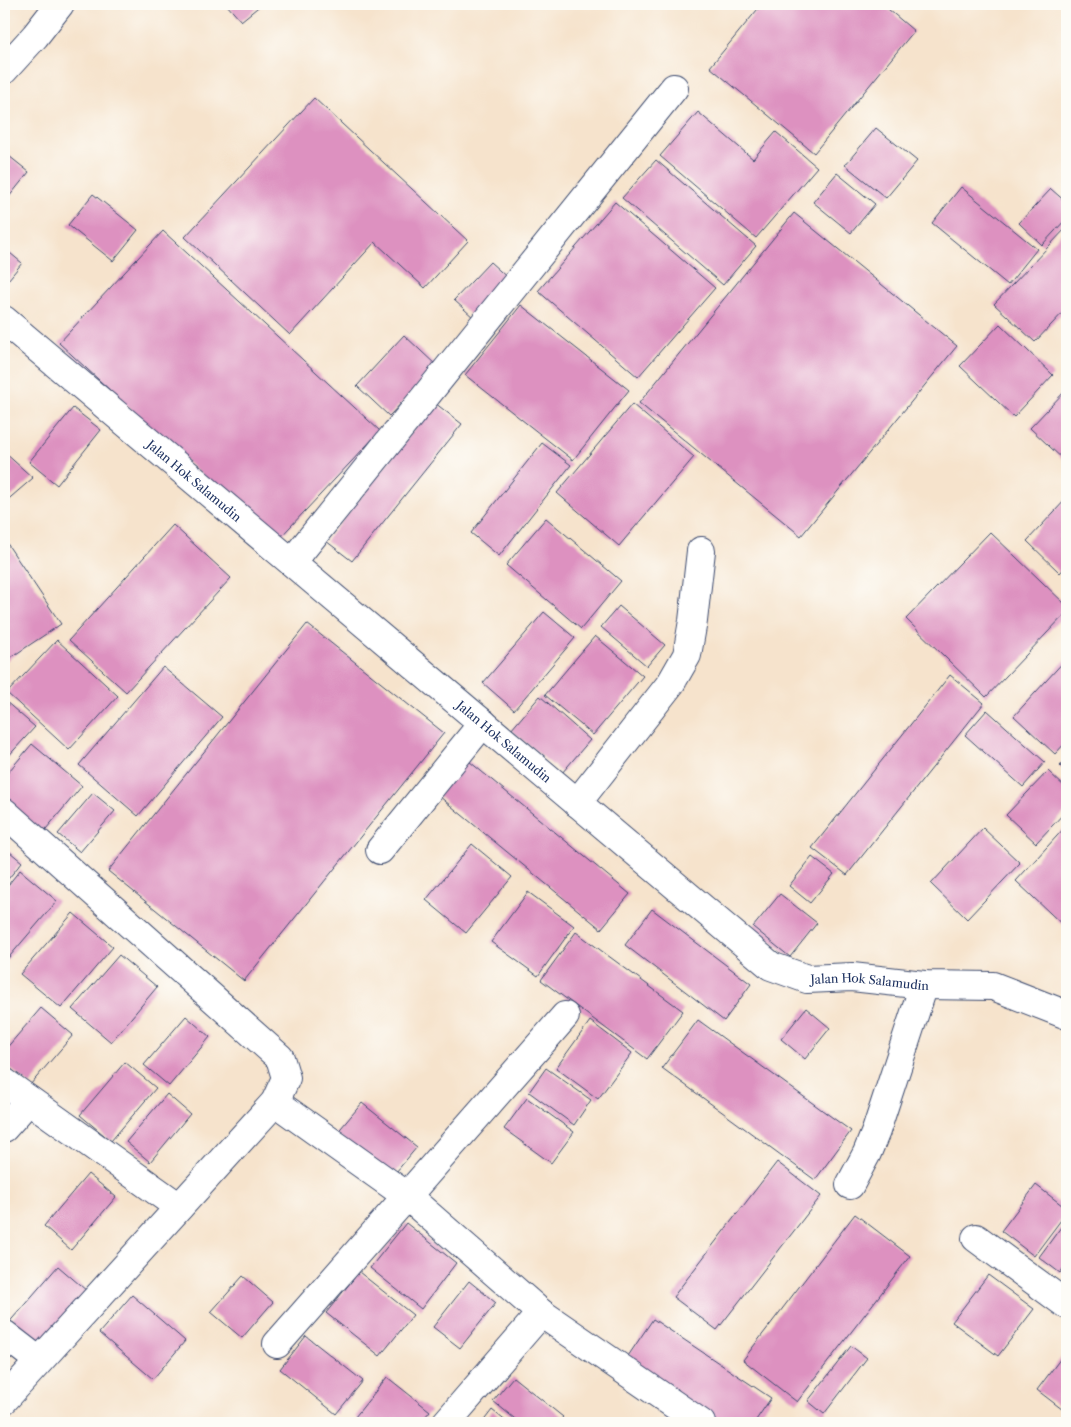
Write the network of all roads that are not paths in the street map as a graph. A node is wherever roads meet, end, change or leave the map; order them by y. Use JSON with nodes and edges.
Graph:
{"nodes":[{"id":1,"x":60,"y":4,"type":"edge"},
{"id":2,"x":4,"y":70,"type":"edge"},
{"id":3,"x":674,"y":88,"type":"dead end"},
{"id":4,"x":4,"y":320,"type":"edge"},
{"id":5,"x":701,"y":551,"type":"dead end"},
{"id":6,"x":292,"y":562,"type":"junction"},
{"id":7,"x":483,"y":723,"type":"junction"},
{"id":8,"x":577,"y":803,"type":"junction"},
{"id":9,"x":4,"y":812,"type":"edge"},
{"id":10,"x":380,"y":850,"type":"dead end"},
{"id":11,"x":924,"y":985,"type":"junction"},
{"id":12,"x":1067,"y":1015,"type":"edge"},
{"id":13,"x":565,"y":1016,"type":"dead end"},
{"id":14,"x":4,"y":1082,"type":"edge"},
{"id":15,"x":29,"y":1100,"type":"junction"},
{"id":16,"x":275,"y":1102,"type":"junction"},
{"id":17,"x":4,"y":1128,"type":"edge"},
{"id":18,"x":850,"y":1185,"type":"dead end"},
{"id":19,"x":407,"y":1196,"type":"junction"},
{"id":20,"x":179,"y":1207,"type":"junction"},
{"id":21,"x":976,"y":1238,"type":"dead end"},
{"id":22,"x":1067,"y":1305,"type":"edge"},
{"id":23,"x":541,"y":1313,"type":"junction"},
{"id":24,"x":4,"y":1334,"type":"edge"},
{"id":25,"x":277,"y":1344,"type":"dead end"},
{"id":26,"x":39,"y":1361,"type":"junction"},
{"id":27,"x":4,"y":1400,"type":"edge"},
{"id":28,"x":446,"y":1423,"type":"edge"},
{"id":29,"x":701,"y":1423,"type":"edge"}],
"edges":[{"from":1,"to":2,"type":"street"},
{"from":3,"to":6,"type":"street"},
{"from":4,"to":6,"type":"street","name":"Jalan Hok Salamudin"},
{"from":5,"to":8,"type":"street"},
{"from":6,"to":7,"type":"street","name":"Jalan Hok Salamudin"},
{"from":7,"to":8,"type":"street","name":"Jalan Hok Salamudin"},
{"from":7,"to":10,"type":"street"},
{"from":8,"to":11,"type":"street","name":"Jalan Hok Salamudin"},
{"from":9,"to":16,"type":"street"},
{"from":11,"to":12,"type":"street","name":"Jalan Hok Salamudin"},
{"from":11,"to":18,"type":"street"},
{"from":13,"to":19,"type":"street"},
{"from":14,"to":15,"type":"street"},
{"from":15,"to":17,"type":"street"},
{"from":15,"to":20,"type":"street"},
{"from":16,"to":19,"type":"street"},
{"from":16,"to":20,"type":"street"},
{"from":19,"to":23,"type":"street"},
{"from":19,"to":25,"type":"street"},
{"from":20,"to":26,"type":"street"},
{"from":21,"to":22,"type":"street"},
{"from":23,"to":28,"type":"street"},
{"from":23,"to":29,"type":"street"},
{"from":24,"to":26,"type":"street"},
{"from":26,"to":27,"type":"street"}]}
